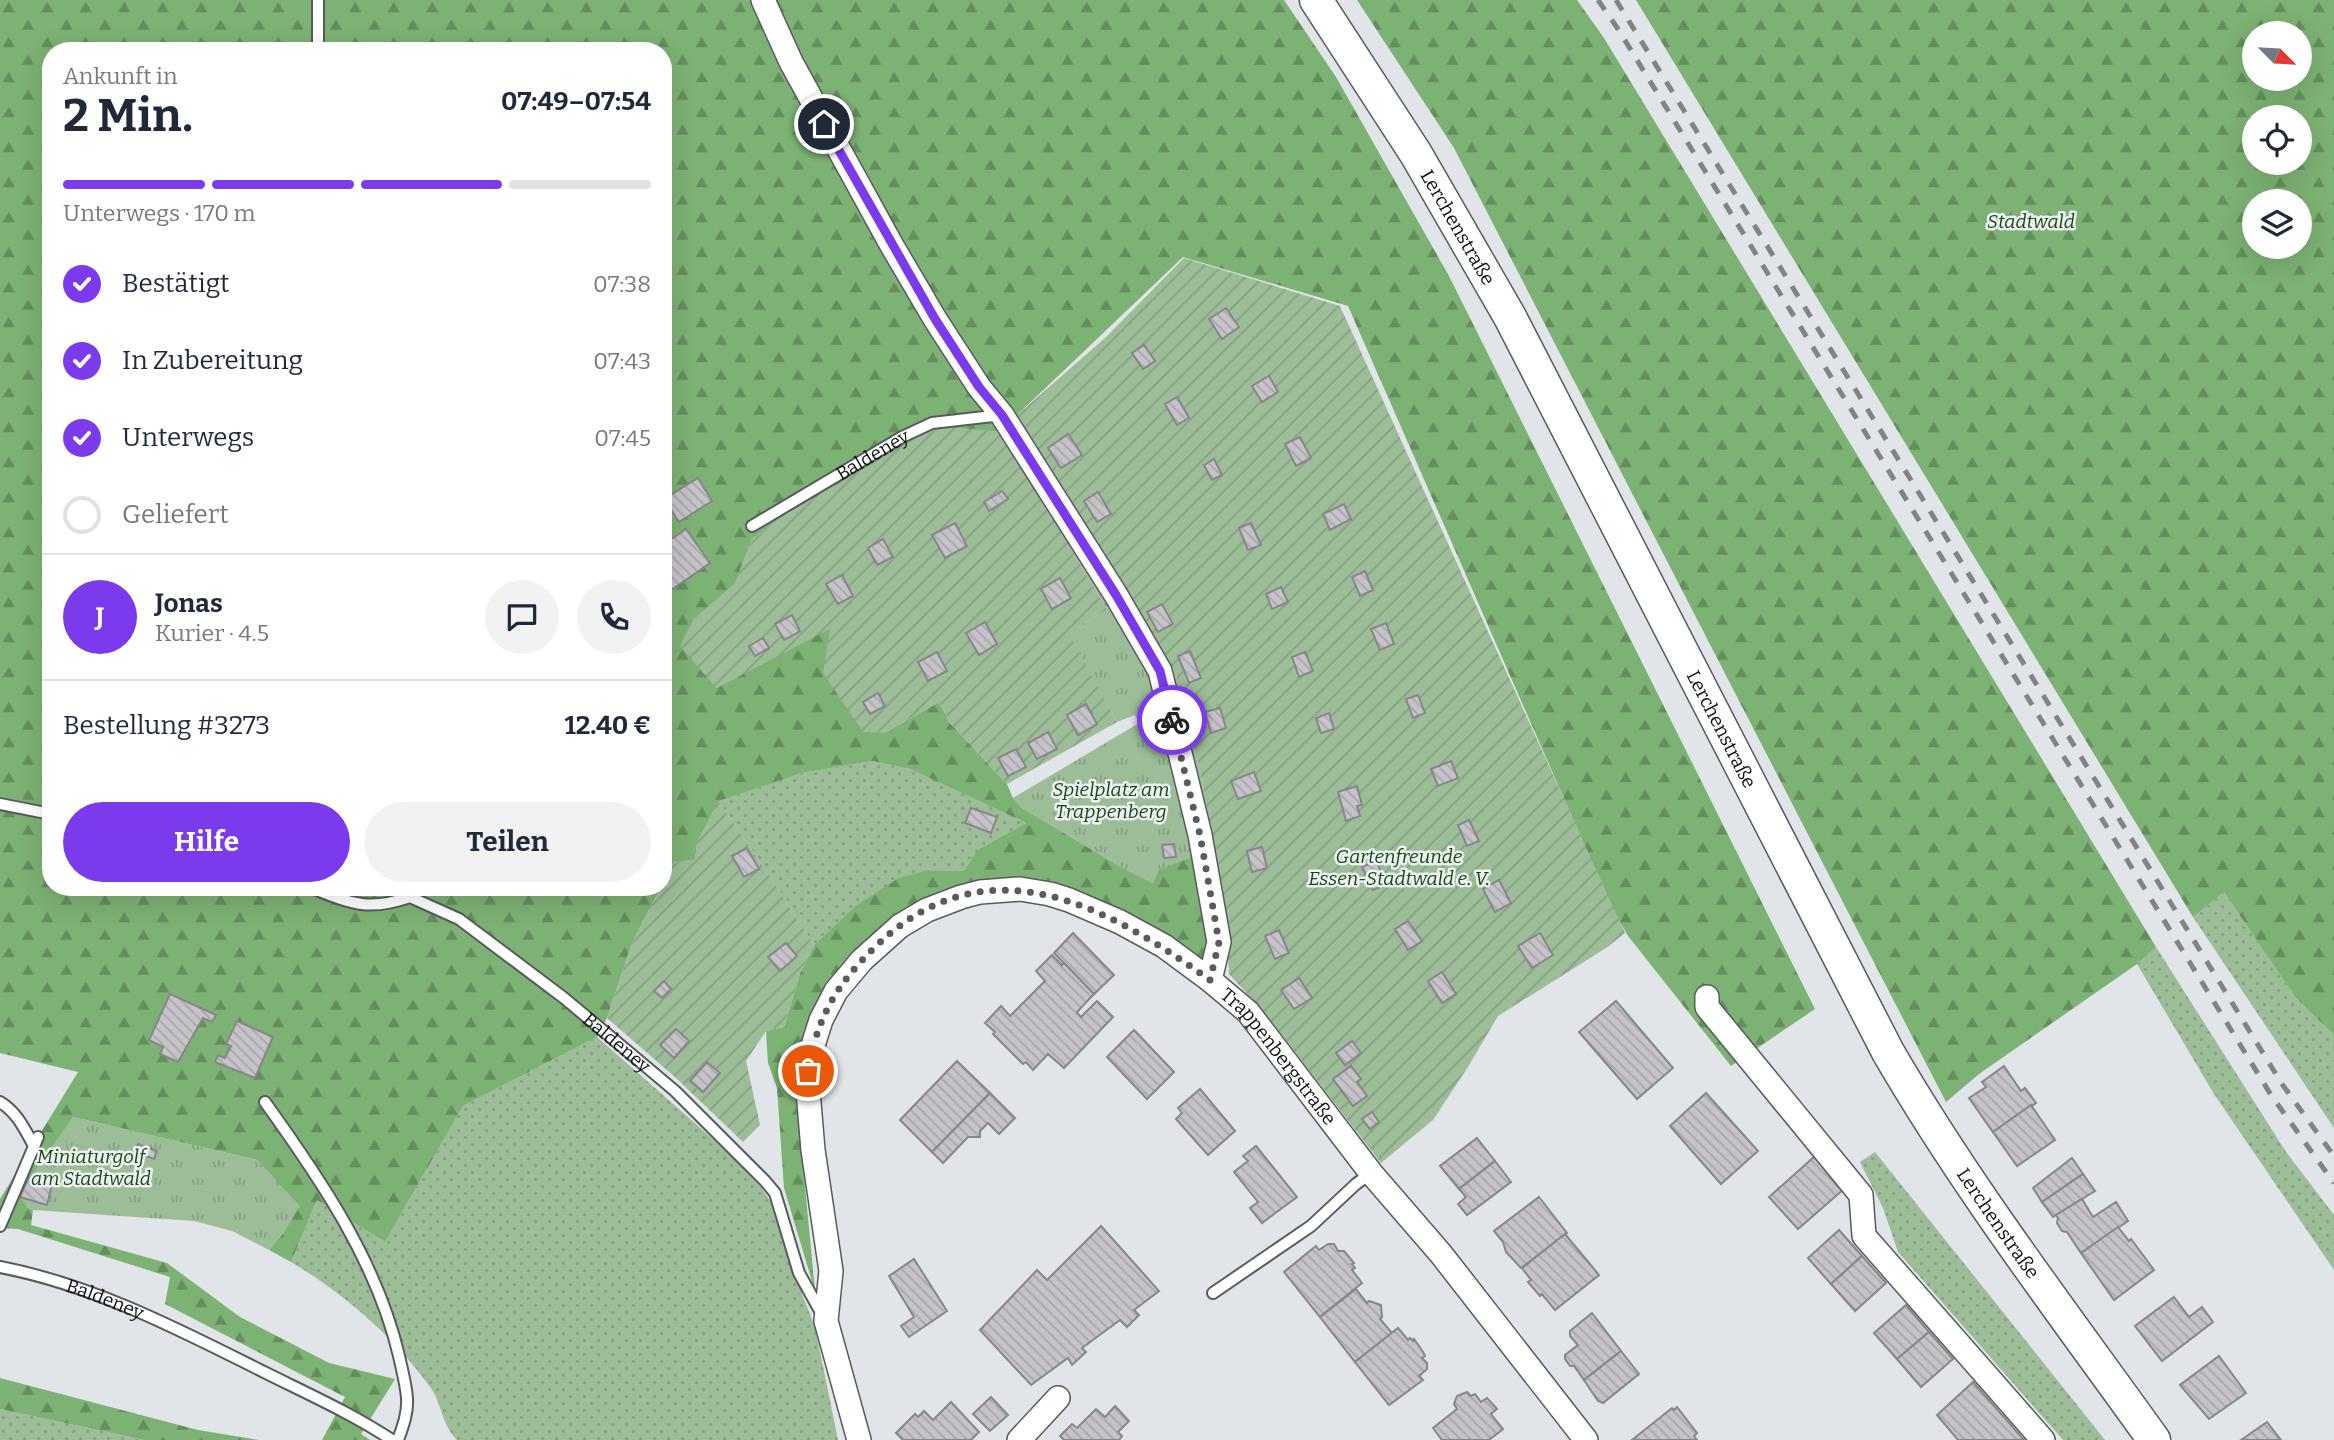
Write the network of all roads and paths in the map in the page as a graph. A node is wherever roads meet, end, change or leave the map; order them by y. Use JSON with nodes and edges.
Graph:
{"nodes":[{"id":1,"x":317,"y":0,"type":"edge"},
{"id":2,"x":763,"y":0,"type":"edge"},
{"id":3,"x":1316,"y":0,"type":"edge"},
{"id":4,"x":318,"y":42,"type":"edge"},
{"id":5,"x":1002,"y":415,"type":"junction"},
{"id":6,"x":752,"y":526,"type":"dead end"},
{"id":7,"x":0,"y":804,"type":"edge"},
{"id":8,"x":42,"y":812,"type":"edge"},
{"id":9,"x":332,"y":896,"type":"edge"},
{"id":10,"x":1210,"y":980,"type":"junction"},
{"id":11,"x":1707,"y":997,"type":"dead end"},
{"id":12,"x":0,"y":1102,"type":"edge"},
{"id":13,"x":265,"y":1102,"type":"dead end"},
{"id":14,"x":1371,"y":1173,"type":"junction"},
{"id":15,"x":0,"y":1226,"type":"edge"},
{"id":16,"x":0,"y":1268,"type":"edge"},
{"id":17,"x":1213,"y":1293,"type":"dead end"},
{"id":18,"x":826,"y":1321,"type":"junction"},
{"id":19,"x":1058,"y":1398,"type":"dead end"},
{"id":20,"x":392,"y":1440,"type":"edge"},
{"id":21,"x":398,"y":1440,"type":"edge"},
{"id":22,"x":859,"y":1440,"type":"edge"},
{"id":23,"x":1019,"y":1440,"type":"edge"},
{"id":24,"x":1586,"y":1440,"type":"edge"},
{"id":25,"x":2043,"y":1440,"type":"edge"},
{"id":26,"x":2154,"y":1440,"type":"edge"}],
"edges":[{"from":1,"to":4,"type":"lane"},
{"from":2,"to":5,"type":"street"},
{"from":3,"to":26,"type":"main road","name":"Lerchenstraße"},
{"from":5,"to":6,"type":"lane","name":"Baldeney"},
{"from":5,"to":10,"type":"street"},
{"from":7,"to":8,"type":"lane"},
{"from":9,"to":18,"type":"lane","name":"Baldeney"},
{"from":10,"to":14,"type":"street","name":"Trappenbergstraße"},
{"from":10,"to":18,"type":"street","name":"Trappenbergstraße"},
{"from":11,"to":25,"type":"street"},
{"from":12,"to":15,"type":"lane"},
{"from":13,"to":21,"type":"lane"},
{"from":14,"to":17,"type":"lane"},
{"from":14,"to":24,"type":"street","name":"Trappenbergstraße"},
{"from":16,"to":20,"type":"lane","name":"Baldeney"},
{"from":18,"to":22,"type":"street","name":"Trappenbergstraße"},
{"from":19,"to":23,"type":"street"}]}
